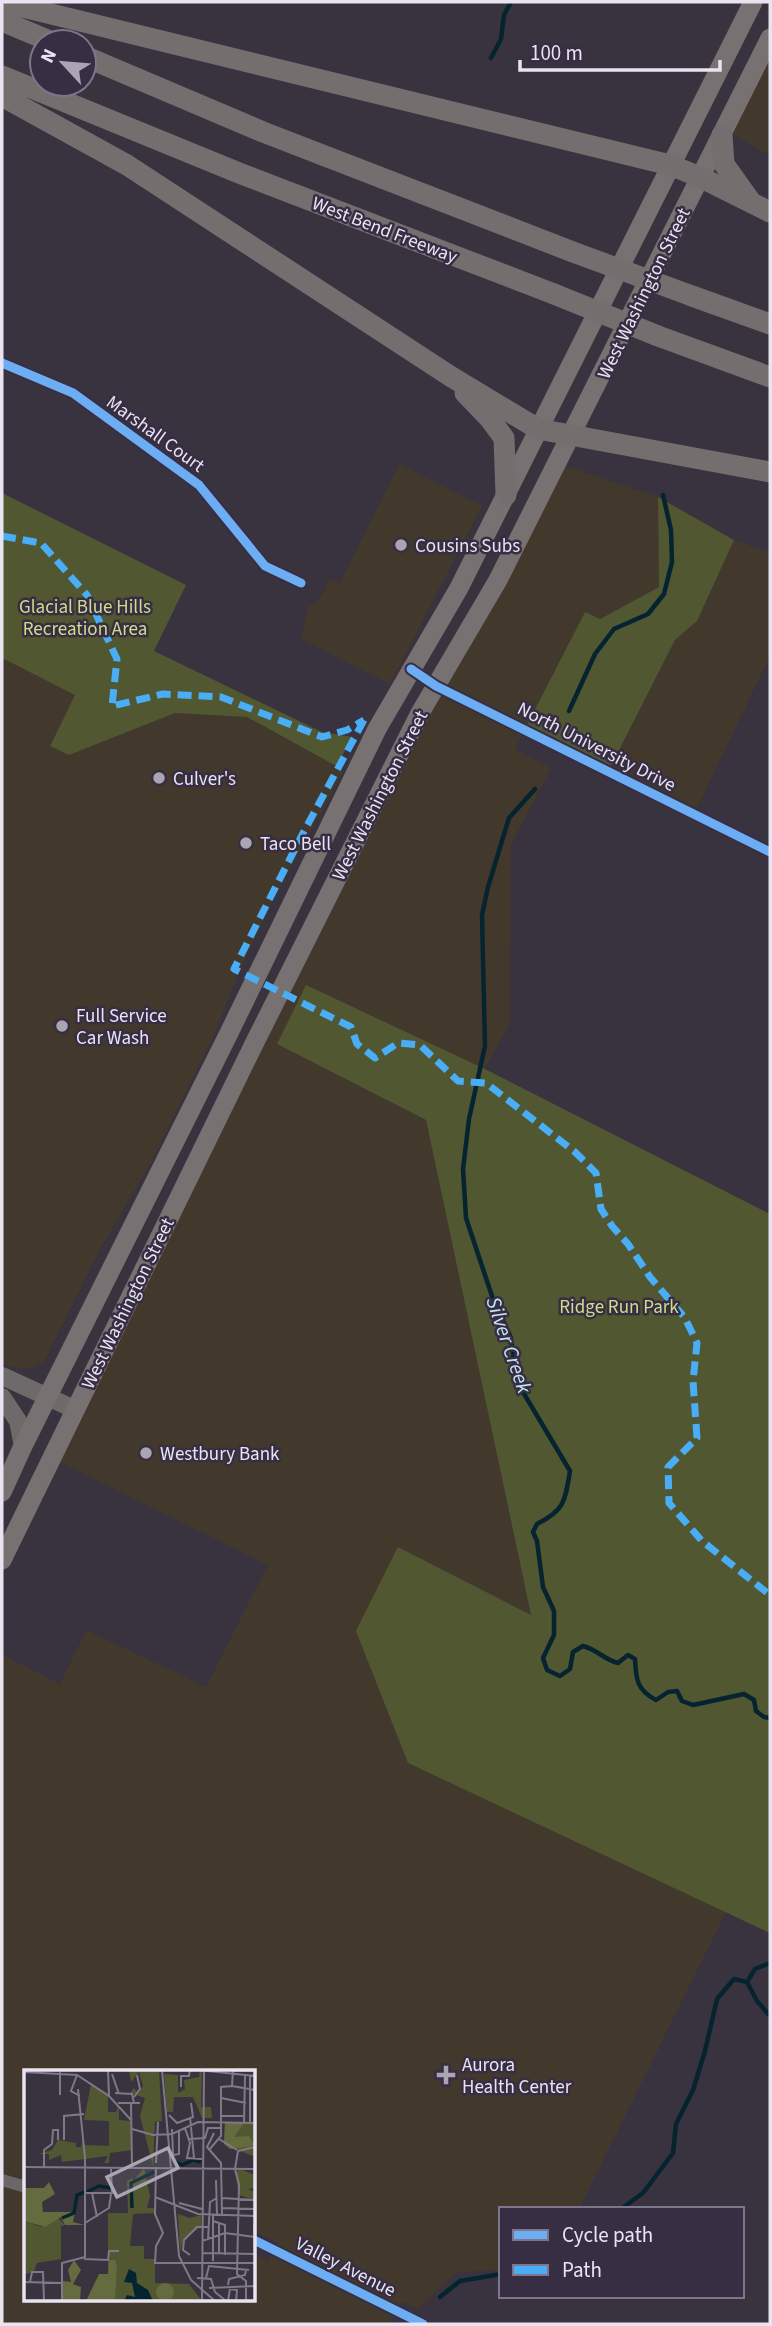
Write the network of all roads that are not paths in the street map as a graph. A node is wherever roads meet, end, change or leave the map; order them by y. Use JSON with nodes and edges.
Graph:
{"nodes":[{"id":1,"x":2,"y":2,"type":"edge"},
{"id":2,"x":752,"y":2,"type":"edge"},
{"id":3,"x":2,"y":21,"type":"edge"},
{"id":4,"x":28,"y":32,"type":"edge"},
{"id":5,"x":770,"y":38,"type":"edge"},
{"id":6,"x":98,"y":62,"type":"edge"},
{"id":7,"x":2,"y":76,"type":"edge"},
{"id":8,"x":2,"y":96,"type":"edge"},
{"id":9,"x":722,"y":135,"type":"junction"},
{"id":10,"x":670,"y":165,"type":"junction"},
{"id":11,"x":700,"y":177,"type":"junction"},
{"id":12,"x":750,"y":201,"type":"junction"},
{"id":13,"x":770,"y":212,"type":"edge"},
{"id":14,"x":770,"y":324,"type":"edge"},
{"id":15,"x":2,"y":363,"type":"edge"},
{"id":16,"x":450,"y":376,"type":"junction"},
{"id":17,"x":770,"y":377,"type":"edge"},
{"id":18,"x":538,"y":429,"type":"junction"},
{"id":19,"x":572,"y":436,"type":"junction"},
{"id":20,"x":770,"y":472,"type":"edge"},
{"id":21,"x":506,"y":495,"type":"junction"},
{"id":22,"x":301,"y":583,"type":"dead end"},
{"id":23,"x":411,"y":669,"type":"junction"},
{"id":24,"x":436,"y":686,"type":"junction"},
{"id":25,"x":770,"y":852,"type":"edge"},
{"id":26,"x":2,"y":1376,"type":"edge"},
{"id":27,"x":2,"y":1397,"type":"edge"},
{"id":28,"x":47,"y":1397,"type":"junction"},
{"id":29,"x":74,"y":1409,"type":"junction"},
{"id":30,"x":23,"y":1446,"type":"junction"},
{"id":31,"x":2,"y":1492,"type":"edge"},
{"id":32,"x":2,"y":1560,"type":"edge"},
{"id":33,"x":2,"y":2180,"type":"edge"},
{"id":34,"x":24,"y":2186,"type":"edge"},
{"id":35,"x":256,"y":2240,"type":"edge"},
{"id":36,"x":423,"y":2324,"type":"edge"}],
"edges":[{"from":1,"to":10,"type":"highway"},
{"from":2,"to":10,"type":"main road","name":"West Washington Street"},
{"from":3,"to":4,"type":"highway"},
{"from":5,"to":9,"type":"main road","name":"West Washington Street"},
{"from":6,"to":14,"type":"highway","bridge":true},
{"from":7,"to":17,"type":"highway","name":"West Bend Freeway","bridge":true},
{"from":8,"to":16,"type":"highway"},
{"from":9,"to":11,"type":"main road","name":"West Washington Street"},
{"from":9,"to":12,"type":"highway"},
{"from":10,"to":11,"type":"highway"},
{"from":10,"to":18,"type":"main road","name":"West Washington Street"},
{"from":11,"to":12,"type":"highway"},
{"from":11,"to":19,"type":"main road","name":"West Washington Street"},
{"from":12,"to":13,"type":"highway"},
{"from":15,"to":22,"type":"street","name":"Marshall Court"},
{"from":16,"to":18,"type":"highway"},
{"from":16,"to":21,"type":"highway"},
{"from":18,"to":19,"type":"highway"},
{"from":18,"to":21,"type":"main road","name":"West Washington Street"},
{"from":19,"to":20,"type":"highway"},
{"from":19,"to":24,"type":"main road","name":"West Washington Street"},
{"from":21,"to":23,"type":"main road","name":"West Washington Street"},
{"from":23,"to":24,"type":"street","name":"North University Drive"},
{"from":23,"to":28,"type":"main road","name":"West Washington Street"},
{"from":24,"to":25,"type":"street","name":"North University Drive"},
{"from":24,"to":29,"type":"main road","name":"West Washington Street"},
{"from":26,"to":28,"type":"street"},
{"from":27,"to":30,"type":"street"},
{"from":28,"to":29,"type":"street"},
{"from":28,"to":30,"type":"main road","name":"West Washington Street"},
{"from":29,"to":32,"type":"main road","name":"West Washington Street"},
{"from":30,"to":31,"type":"main road","name":"West Washington Street"},
{"from":33,"to":34,"type":"street"},
{"from":35,"to":36,"type":"street","name":"Valley Avenue"}]}
